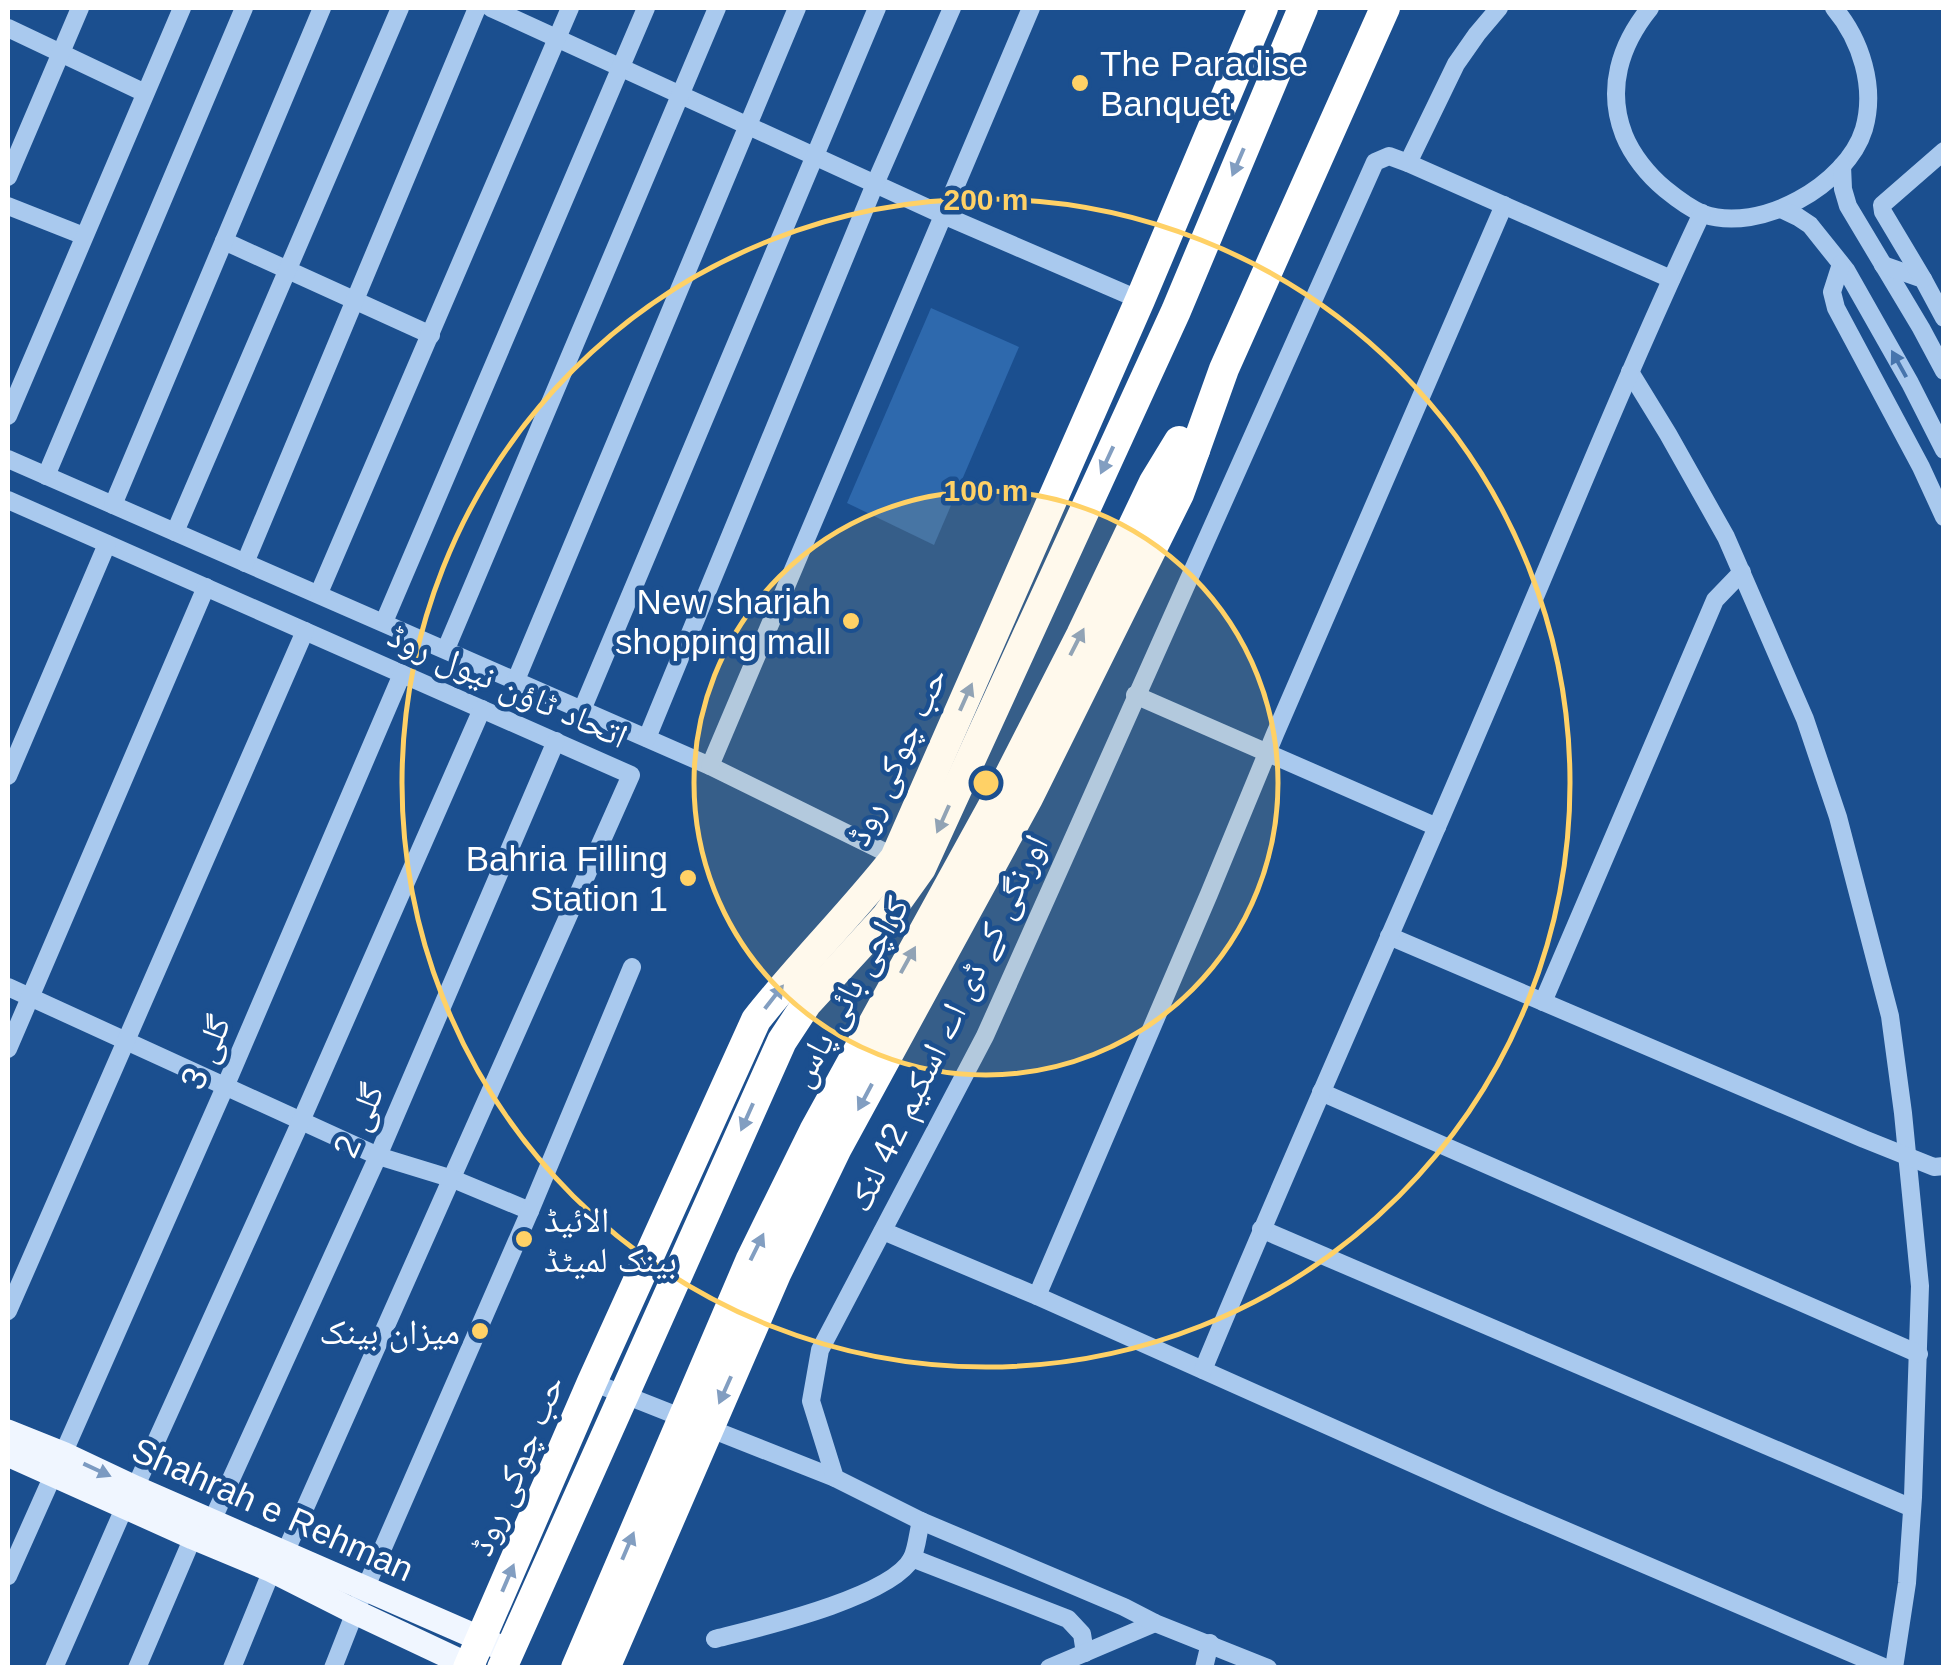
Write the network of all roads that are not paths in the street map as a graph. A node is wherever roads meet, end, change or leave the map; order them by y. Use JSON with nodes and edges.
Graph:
{"nodes":[{"id":1,"x":80,"y":8,"type":"edge"},
{"id":2,"x":182,"y":8,"type":"edge"},
{"id":3,"x":244,"y":8,"type":"edge"},
{"id":4,"x":322,"y":8,"type":"edge"},
{"id":5,"x":400,"y":8,"type":"edge"},
{"id":6,"x":477,"y":8,"type":"edge"},
{"id":7,"x":492,"y":8,"type":"edge"},
{"id":8,"x":570,"y":8,"type":"edge"},
{"id":9,"x":646,"y":8,"type":"edge"},
{"id":10,"x":717,"y":8,"type":"edge"},
{"id":11,"x":797,"y":8,"type":"edge"},
{"id":12,"x":876,"y":8,"type":"edge"},
{"id":13,"x":952,"y":8,"type":"edge"},
{"id":14,"x":1031,"y":8,"type":"edge"},
{"id":15,"x":1263,"y":8,"type":"edge"},
{"id":16,"x":1302,"y":8,"type":"edge"},
{"id":17,"x":1385,"y":8,"type":"edge"},
{"id":18,"x":1500,"y":8,"type":"edge"},
{"id":19,"x":1834,"y":8,"type":"edge"},
{"id":20,"x":1640,"y":12,"type":"edge"},
{"id":21,"x":8,"y":28,"type":"edge"},
{"id":22,"x":558,"y":38,"type":"junction"},
{"id":23,"x":61,"y":53,"type":"junction"},
{"id":24,"x":621,"y":67,"type":"junction"},
{"id":25,"x":145,"y":93,"type":"junction"},
{"id":26,"x":679,"y":94,"type":"junction"},
{"id":27,"x":747,"y":125,"type":"junction"},
{"id":28,"x":1944,"y":151,"type":"edge"},
{"id":29,"x":814,"y":156,"type":"junction"},
{"id":30,"x":1408,"y":163,"type":"junction"},
{"id":31,"x":1842,"y":166,"type":"junction"},
{"id":32,"x":8,"y":177,"type":"edge"},
{"id":33,"x":875,"y":184,"type":"junction"},
{"id":34,"x":1504,"y":205,"type":"junction"},
{"id":35,"x":8,"y":206,"type":"edge"},
{"id":36,"x":1780,"y":209,"type":"junction"},
{"id":37,"x":1702,"y":213,"type":"junction"},
{"id":38,"x":943,"y":216,"type":"junction"},
{"id":39,"x":84,"y":236,"type":"junction"},
{"id":40,"x":224,"y":241,"type":"junction"},
{"id":41,"x":1841,"y":264,"type":"junction"},
{"id":42,"x":1883,"y":265,"type":"junction"},
{"id":43,"x":288,"y":270,"type":"junction"},
{"id":44,"x":1671,"y":278,"type":"junction"},
{"id":45,"x":1923,"y":280,"type":"junction"},
{"id":46,"x":354,"y":300,"type":"junction"},
{"id":47,"x":1140,"y":300,"type":"junction"},
{"id":48,"x":1944,"y":318,"type":"edge"},
{"id":49,"x":432,"y":335,"type":"junction"},
{"id":50,"x":1944,"y":371,"type":"edge"},
{"id":51,"x":1630,"y":372,"type":"junction"},
{"id":52,"x":8,"y":416,"type":"edge"},
{"id":53,"x":1187,"y":446,"type":"junction"},
{"id":54,"x":1944,"y":450,"type":"edge"},
{"id":55,"x":8,"y":459,"type":"edge"},
{"id":56,"x":46,"y":476,"type":"junction"},
{"id":57,"x":8,"y":500,"type":"edge"},
{"id":58,"x":113,"y":505,"type":"junction"},
{"id":59,"x":1944,"y":517,"type":"edge"},
{"id":60,"x":175,"y":532,"type":"junction"},
{"id":61,"x":107,"y":544,"type":"junction"},
{"id":62,"x":245,"y":563,"type":"junction"},
{"id":63,"x":1742,"y":572,"type":"junction"},
{"id":64,"x":206,"y":587,"type":"junction"},
{"id":65,"x":318,"y":594,"type":"junction"},
{"id":66,"x":384,"y":622,"type":"junction"},
{"id":67,"x":305,"y":631,"type":"junction"},
{"id":68,"x":446,"y":649,"type":"junction"},
{"id":69,"x":402,"y":674,"type":"junction"},
{"id":70,"x":516,"y":680,"type":"junction"},
{"id":71,"x":1135,"y":695,"type":"junction"},
{"id":72,"x":482,"y":709,"type":"junction"},
{"id":73,"x":582,"y":710,"type":"junction"},
{"id":74,"x":647,"y":738,"type":"junction"},
{"id":75,"x":15,"y":739,"type":"edge"},
{"id":76,"x":556,"y":741,"type":"junction"},
{"id":77,"x":1267,"y":753,"type":"junction"},
{"id":78,"x":710,"y":766,"type":"junction"},
{"id":79,"x":8,"y":776,"type":"edge"},
{"id":80,"x":1437,"y":827,"type":"junction"},
{"id":81,"x":908,"y":863,"type":"junction"},
{"id":82,"x":1389,"y":936,"type":"junction"},
{"id":83,"x":632,"y":967,"type":"dead end"},
{"id":84,"x":8,"y":987,"type":"edge"},
{"id":85,"x":30,"y":997,"type":"junction"},
{"id":86,"x":1543,"y":1002,"type":"junction"},
{"id":87,"x":126,"y":1041,"type":"junction"},
{"id":88,"x":8,"y":1050,"type":"edge"},
{"id":89,"x":225,"y":1086,"type":"junction"},
{"id":90,"x":1321,"y":1092,"type":"junction"},
{"id":91,"x":301,"y":1121,"type":"junction"},
{"id":92,"x":378,"y":1156,"type":"junction"},
{"id":93,"x":1907,"y":1156,"type":"junction"},
{"id":94,"x":1944,"y":1166,"type":"edge"},
{"id":95,"x":453,"y":1180,"type":"junction"},
{"id":96,"x":530,"y":1211,"type":"junction"},
{"id":97,"x":1262,"y":1229,"type":"junction"},
{"id":98,"x":883,"y":1232,"type":"junction"},
{"id":99,"x":1037,"y":1296,"type":"junction"},
{"id":100,"x":8,"y":1311,"type":"edge"},
{"id":101,"x":1919,"y":1354,"type":"junction"},
{"id":102,"x":1203,"y":1370,"type":"junction"},
{"id":103,"x":592,"y":1382,"type":"junction"},
{"id":104,"x":624,"y":1395,"type":"junction"},
{"id":105,"x":8,"y":1432,"type":"edge"},
{"id":106,"x":8,"y":1454,"type":"edge"},
{"id":107,"x":59,"y":1464,"type":"junction"},
{"id":108,"x":834,"y":1478,"type":"junction"},
{"id":109,"x":130,"y":1497,"type":"junction"},
{"id":110,"x":1912,"y":1508,"type":"junction"},
{"id":111,"x":921,"y":1521,"type":"junction"},
{"id":112,"x":203,"y":1529,"type":"junction"},
{"id":113,"x":912,"y":1558,"type":"junction"},
{"id":114,"x":279,"y":1561,"type":"junction"},
{"id":115,"x":8,"y":1576,"type":"edge"},
{"id":116,"x":366,"y":1587,"type":"junction"},
{"id":117,"x":355,"y":1612,"type":"junction"},
{"id":118,"x":1155,"y":1623,"type":"junction"},
{"id":119,"x":715,"y":1639,"type":"dead end"},
{"id":120,"x":1210,"y":1643,"type":"junction"},
{"id":121,"x":1085,"y":1652,"type":"junction"},
{"id":122,"x":484,"y":1660,"type":"edge"},
{"id":123,"x":54,"y":1668,"type":"edge"},
{"id":124,"x":136,"y":1668,"type":"edge"},
{"id":125,"x":232,"y":1668,"type":"edge"},
{"id":126,"x":332,"y":1668,"type":"edge"},
{"id":127,"x":576,"y":1668,"type":"edge"},
{"id":128,"x":604,"y":1668,"type":"edge"},
{"id":129,"x":1049,"y":1668,"type":"edge"},
{"id":130,"x":1204,"y":1668,"type":"edge"},
{"id":131,"x":1268,"y":1668,"type":"edge"},
{"id":132,"x":1886,"y":1668,"type":"edge"},
{"id":133,"x":1894,"y":1668,"type":"edge"}],
"edges":[{"from":1,"to":23,"type":"street"},
{"from":2,"to":25,"type":"street"},
{"from":3,"to":56,"type":"street"},
{"from":4,"to":40,"type":"street"},
{"from":5,"to":43,"type":"street"},
{"from":6,"to":46,"type":"street"},
{"from":7,"to":22,"type":"street"},
{"from":8,"to":22,"type":"street"},
{"from":9,"to":24,"type":"street"},
{"from":10,"to":26,"type":"street"},
{"from":11,"to":27,"type":"street"},
{"from":12,"to":29,"type":"street"},
{"from":13,"to":33,"type":"street"},
{"from":14,"to":38,"type":"street"},
{"from":15,"to":47,"type":"highway","name":"حب چوکی روڈ"},
{"from":16,"to":81,"type":"highway","one_way":true},
{"from":17,"to":53,"type":"highway","name":"کراچی بائی پاس"},
{"from":18,"to":30,"type":"street"},
{"from":19,"to":31,"type":"street"},
{"from":20,"to":37,"type":"street"},
{"from":21,"to":23,"type":"street"},
{"from":22,"to":24,"type":"street"},
{"from":22,"to":49,"type":"street"},
{"from":23,"to":25,"type":"street"},
{"from":23,"to":32,"type":"street"},
{"from":24,"to":26,"type":"street"},
{"from":24,"to":66,"type":"street"},
{"from":25,"to":39,"type":"street"},
{"from":26,"to":27,"type":"street"},
{"from":26,"to":68,"type":"street"},
{"from":27,"to":29,"type":"street"},
{"from":27,"to":70,"type":"street"},
{"from":28,"to":45,"type":"street"},
{"from":29,"to":33,"type":"street"},
{"from":29,"to":73,"type":"street"},
{"from":30,"to":34,"type":"street"},
{"from":30,"to":71,"type":"street","name":"اورنگی کے ڈی اے اسکیم 42 لنک"},
{"from":31,"to":36,"type":"street"},
{"from":31,"to":42,"type":"street"},
{"from":33,"to":38,"type":"street"},
{"from":33,"to":74,"type":"street"},
{"from":34,"to":44,"type":"street"},
{"from":34,"to":77,"type":"street"},
{"from":35,"to":39,"type":"street"},
{"from":36,"to":37,"type":"street"},
{"from":36,"to":41,"type":"street"},
{"from":37,"to":44,"type":"street"},
{"from":38,"to":47,"type":"street"},
{"from":38,"to":78,"type":"street"},
{"from":39,"to":52,"type":"street"},
{"from":40,"to":43,"type":"street"},
{"from":40,"to":58,"type":"street"},
{"from":54,"to":41,"type":"street","one_way":true},
{"from":41,"to":59,"type":"street"},
{"from":42,"to":45,"type":"street"},
{"from":42,"to":50,"type":"street"},
{"from":43,"to":46,"type":"street"},
{"from":43,"to":60,"type":"street"},
{"from":44,"to":51,"type":"street"},
{"from":45,"to":48,"type":"street"},
{"from":46,"to":49,"type":"street"},
{"from":46,"to":62,"type":"street"},
{"from":81,"to":47,"type":"highway","name":"حب چوکی روڈ","one_way":true},
{"from":49,"to":65,"type":"street"},
{"from":51,"to":63,"type":"street"},
{"from":51,"to":80,"type":"street"},
{"from":127,"to":53,"type":"highway","name":"کراچی بائی پاس","one_way":true,"bridge":true},
{"from":53,"to":128,"type":"highway","name":"کراچی بائی پاس","one_way":true,"bridge":true},
{"from":55,"to":56,"type":"street"},
{"from":56,"to":58,"type":"street"},
{"from":57,"to":61,"type":"street","name":"اتحاد ٹاؤن نیول روڈ"},
{"from":58,"to":60,"type":"street"},
{"from":60,"to":62,"type":"street"},
{"from":61,"to":64,"type":"street","name":"اتحاد ٹاؤن نیول روڈ"},
{"from":61,"to":75,"type":"street"},
{"from":62,"to":65,"type":"street"},
{"from":63,"to":86,"type":"street"},
{"from":63,"to":93,"type":"street"},
{"from":64,"to":67,"type":"street","name":"اتحاد ٹاؤن نیول روڈ"},
{"from":64,"to":85,"type":"street"},
{"from":65,"to":66,"type":"street"},
{"from":66,"to":68,"type":"street"},
{"from":67,"to":69,"type":"street","name":"اتحاد ٹاؤن نیول روڈ"},
{"from":67,"to":87,"type":"street"},
{"from":68,"to":70,"type":"street"},
{"from":69,"to":72,"type":"street","name":"اتحاد ٹاؤن نیول روڈ"},
{"from":69,"to":89,"type":"street","name":"گلی 3"},
{"from":70,"to":73,"type":"street"},
{"from":71,"to":77,"type":"street"},
{"from":71,"to":98,"type":"street","name":"اورنگی کے ڈی اے اسکیم 42 لنک"},
{"from":72,"to":76,"type":"street","name":"اتحاد ٹاؤن نیول روڈ"},
{"from":72,"to":91,"type":"street","name":"گلی 2"},
{"from":73,"to":74,"type":"street"},
{"from":74,"to":78,"type":"street"},
{"from":75,"to":79,"type":"street"},
{"from":76,"to":92,"type":"street","name":"گلی 2"},
{"from":76,"to":95,"type":"street","name":"اتحاد ٹاؤن نیول روڈ"},
{"from":77,"to":80,"type":"street"},
{"from":77,"to":99,"type":"street"},
{"from":78,"to":81,"type":"street"},
{"from":80,"to":82,"type":"street"},
{"from":103,"to":81,"type":"highway","name":"حب چوکی روڈ","one_way":true},
{"from":81,"to":104,"type":"highway","one_way":true},
{"from":82,"to":86,"type":"street"},
{"from":82,"to":90,"type":"street"},
{"from":83,"to":96,"type":"street"},
{"from":84,"to":85,"type":"street"},
{"from":85,"to":87,"type":"street"},
{"from":85,"to":88,"type":"street"},
{"from":86,"to":93,"type":"street"},
{"from":87,"to":89,"type":"street"},
{"from":87,"to":100,"type":"street"},
{"from":89,"to":91,"type":"street"},
{"from":89,"to":107,"type":"street","name":"گلی 3"},
{"from":90,"to":97,"type":"street"},
{"from":90,"to":101,"type":"street"},
{"from":91,"to":92,"type":"street"},
{"from":91,"to":109,"type":"street","name":"گلی 2"},
{"from":92,"to":95,"type":"street"},
{"from":92,"to":112,"type":"street","name":"گلی 2"},
{"from":93,"to":94,"type":"street"},
{"from":93,"to":101,"type":"street"},
{"from":95,"to":96,"type":"street"},
{"from":95,"to":114,"type":"street"},
{"from":96,"to":116,"type":"street"},
{"from":97,"to":102,"type":"street"},
{"from":97,"to":110,"type":"street"},
{"from":98,"to":99,"type":"street"},
{"from":98,"to":108,"type":"street","name":"اورنگی کے ڈی اے اسکیم 42 لنک"},
{"from":99,"to":102,"type":"street"},
{"from":101,"to":110,"type":"street"},
{"from":102,"to":132,"type":"street"},
{"from":103,"to":104,"type":"street"},
{"from":122,"to":103,"type":"highway","name":"حب چوکی روڈ","one_way":true},
{"from":104,"to":108,"type":"street"},
{"from":104,"to":122,"type":"highway"},
{"from":105,"to":107,"type":"main road","name":"Shahrah e Rehman"},
{"from":106,"to":107,"type":"main road","name":"Shahrah e Rehman"},
{"from":107,"to":109,"type":"main road","name":"Shahrah e Rehman"},
{"from":107,"to":115,"type":"street","name":"گلی 3"},
{"from":108,"to":111,"type":"street"},
{"from":109,"to":112,"type":"main road","name":"Shahrah e Rehman"},
{"from":109,"to":123,"type":"street","name":"گلی 2"},
{"from":110,"to":133,"type":"street"},
{"from":111,"to":113,"type":"street"},
{"from":111,"to":118,"type":"street"},
{"from":112,"to":114,"type":"main road","name":"Shahrah e Rehman"},
{"from":112,"to":124,"type":"street","name":"گلی 2"},
{"from":113,"to":119,"type":"street"},
{"from":113,"to":121,"type":"street"},
{"from":114,"to":116,"type":"main road","name":"Shahrah e Rehman"},
{"from":114,"to":117,"type":"main road","name":"Shahrah e Rehman"},
{"from":114,"to":125,"type":"street"},
{"from":116,"to":117,"type":"street"},
{"from":116,"to":122,"type":"main road","name":"Shahrah e Rehman"},
{"from":117,"to":122,"type":"main road","name":"Shahrah e Rehman"},
{"from":117,"to":126,"type":"street"},
{"from":118,"to":120,"type":"street"},
{"from":118,"to":121,"type":"street"},
{"from":120,"to":130,"type":"street"},
{"from":120,"to":131,"type":"street"},
{"from":121,"to":129,"type":"street"}]}
